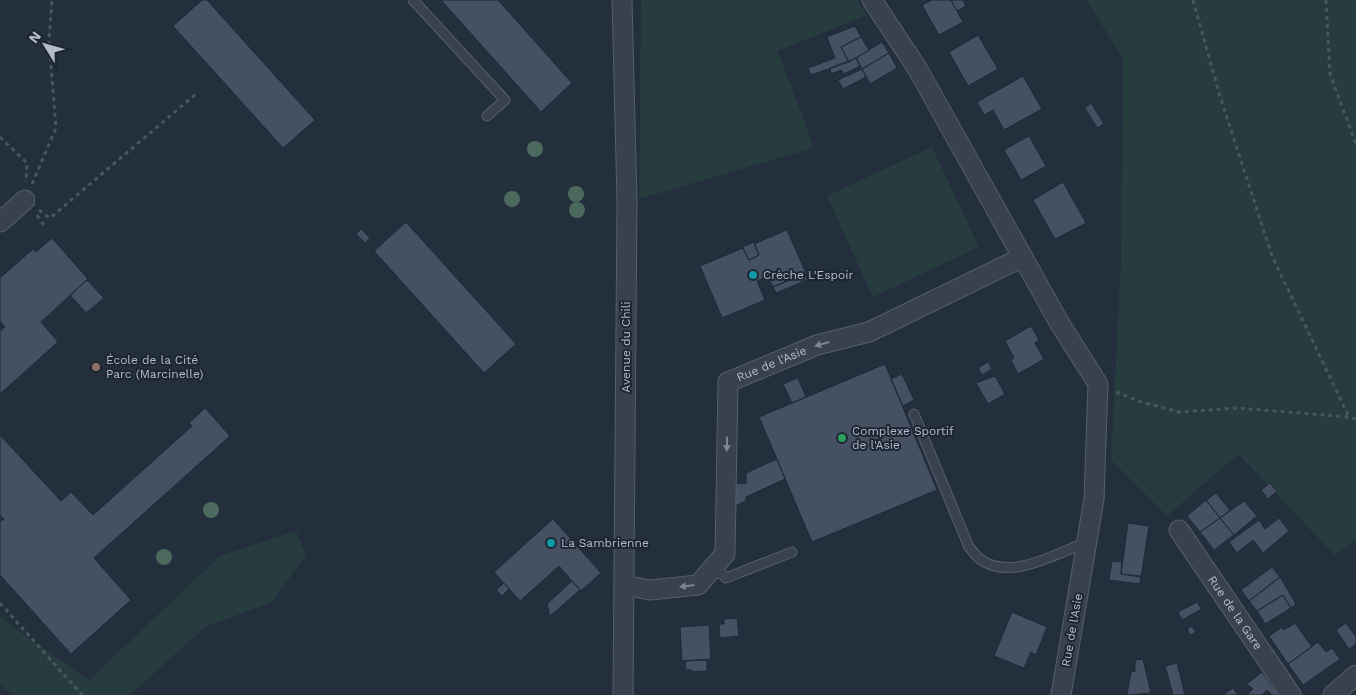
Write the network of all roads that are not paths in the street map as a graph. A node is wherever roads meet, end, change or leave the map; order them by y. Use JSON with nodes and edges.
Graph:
{"nodes":[{"id":1,"x":413,"y":0,"type":"edge"},
{"id":2,"x":622,"y":0,"type":"edge"},
{"id":3,"x":872,"y":0,"type":"edge"},
{"id":4,"x":487,"y":116,"type":"dead end"},
{"id":5,"x":26,"y":200,"type":"road end"},
{"id":6,"x":0,"y":222,"type":"edge"},
{"id":7,"x":1023,"y":257,"type":"junction"},
{"id":8,"x":914,"y":414,"type":"dead end"},
{"id":9,"x":1179,"y":530,"type":"dead end"},
{"id":10,"x":1087,"y":542,"type":"junction"},
{"id":11,"x":792,"y":552,"type":"dead end"},
{"id":12,"x":714,"y":567,"type":"junction"},
{"id":13,"x":624,"y":585,"type":"junction"},
{"id":14,"x":1356,"y":676,"type":"edge"},
{"id":15,"x":623,"y":695,"type":"edge"},
{"id":16,"x":1061,"y":695,"type":"edge"},
{"id":17,"x":1291,"y":695,"type":"edge"},
{"id":18,"x":1333,"y":695,"type":"edge"}],
"edges":[{"from":1,"to":4,"type":"lane"},
{"from":2,"to":13,"type":"street","name":"Avenue du Chili"},
{"from":3,"to":7,"type":"street"},
{"from":5,"to":6,"type":"street"},
{"from":7,"to":10,"type":"street","name":"Rue de l'Asie"},
{"from":7,"to":12,"type":"street","name":"Rue de l'Asie","one_way":true},
{"from":8,"to":10,"type":"lane"},
{"from":9,"to":17,"type":"street","name":"Rue de la Gare"},
{"from":10,"to":16,"type":"street","name":"Rue de l'Asie"},
{"from":11,"to":12,"type":"lane"},
{"from":12,"to":13,"type":"street","name":"Rue de l'Asie","one_way":true},
{"from":13,"to":15,"type":"street","name":"Avenue du Chili"},
{"from":14,"to":18,"type":"street"}]}
